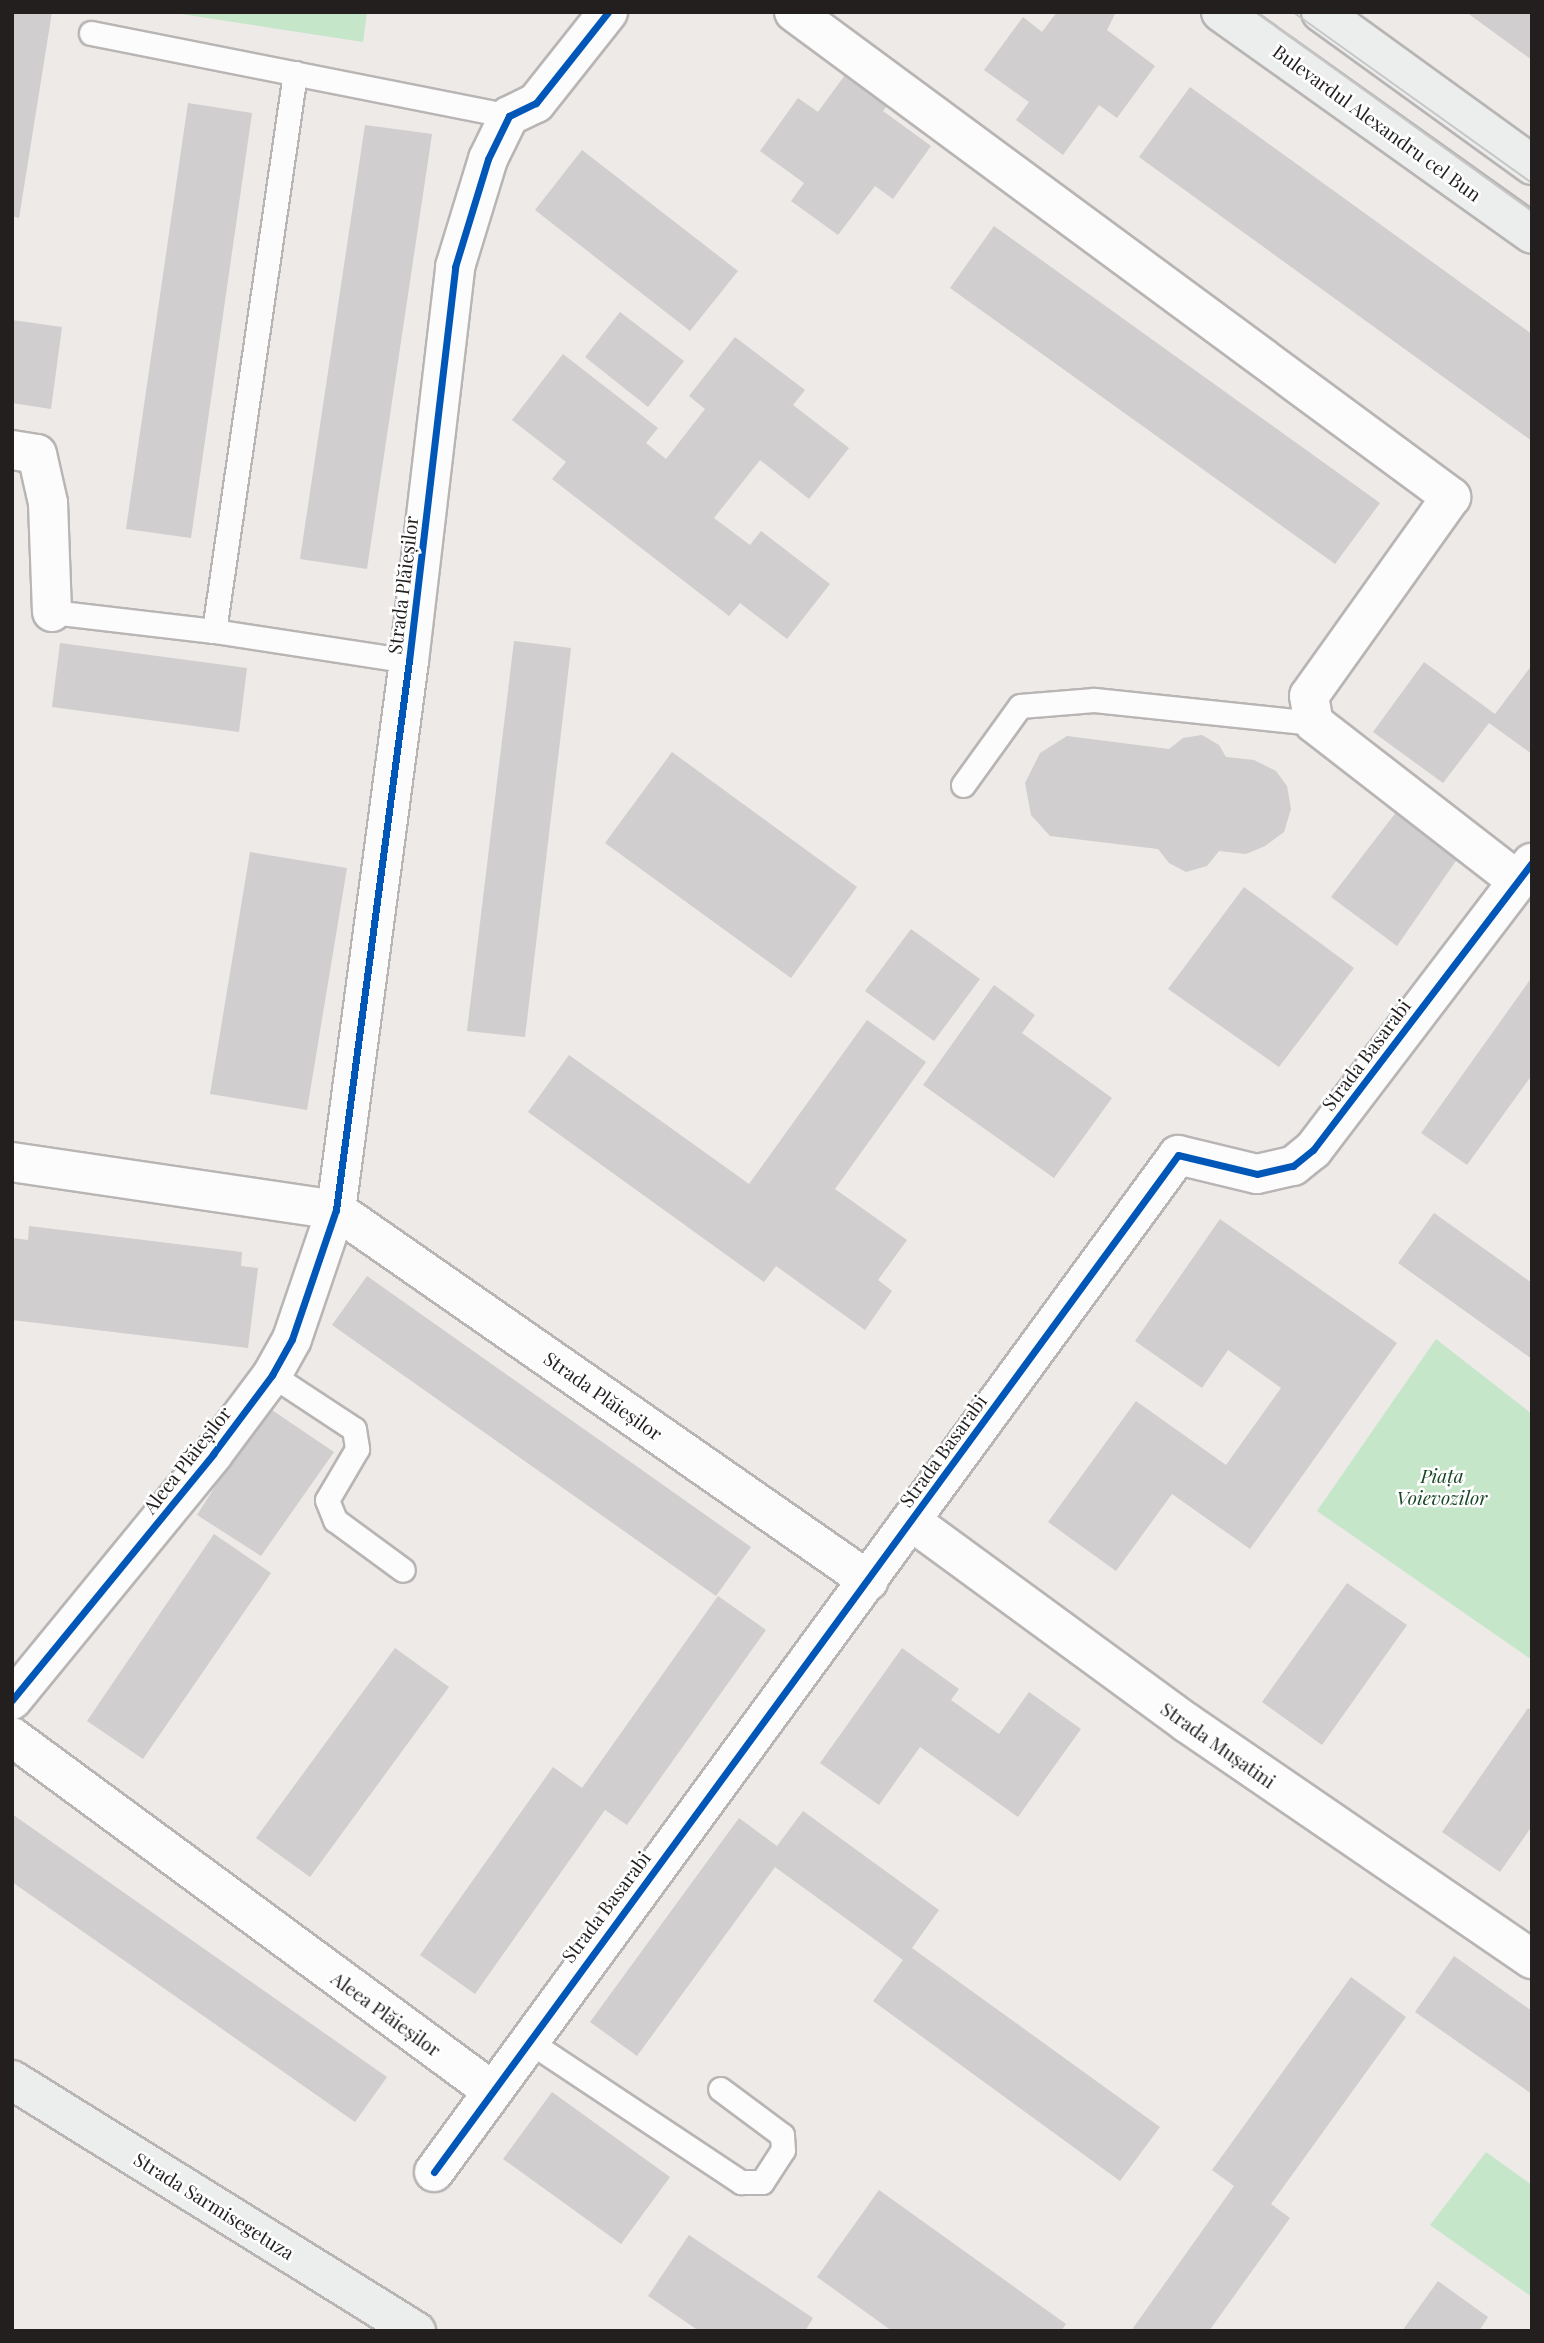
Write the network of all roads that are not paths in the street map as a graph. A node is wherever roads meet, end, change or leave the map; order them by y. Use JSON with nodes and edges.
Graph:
{"nodes":[{"id":1,"x":608,"y":12,"type":"edge"},
{"id":2,"x":794,"y":12,"type":"edge"},
{"id":3,"x":1222,"y":12,"type":"edge"},
{"id":4,"x":1321,"y":12,"type":"edge"},
{"id":5,"x":91,"y":33,"type":"dead end"},
{"id":6,"x":295,"y":73,"type":"junction"},
{"id":7,"x":509,"y":116,"type":"junction"},
{"id":8,"x":1532,"y":165,"type":"edge"},
{"id":9,"x":1532,"y":234,"type":"edge"},
{"id":10,"x":12,"y":450,"type":"edge"},
{"id":11,"x":52,"y":612,"type":"joint"},
{"id":12,"x":214,"y":631,"type":"junction"},
{"id":13,"x":409,"y":661,"type":"junction"},
{"id":14,"x":1314,"y":723,"type":"junction"},
{"id":15,"x":963,"y":785,"type":"dead end"},
{"id":16,"x":1525,"y":872,"type":"edge"},
{"id":17,"x":12,"y":1162,"type":"edge"},
{"id":18,"x":336,"y":1210,"type":"junction"},
{"id":19,"x":272,"y":1375,"type":"junction"},
{"id":20,"x":911,"y":1521,"type":"junction"},
{"id":21,"x":403,"y":1570,"type":"dead end"},
{"id":22,"x":869,"y":1581,"type":"junction"},
{"id":23,"x":12,"y":1700,"type":"edge"},
{"id":24,"x":12,"y":1737,"type":"edge"},
{"id":25,"x":1532,"y":1959,"type":"edge"},
{"id":26,"x":527,"y":2040,"type":"junction"},
{"id":27,"x":12,"y":2080,"type":"edge"},
{"id":28,"x":720,"y":2089,"type":"dead end"},
{"id":29,"x":491,"y":2090,"type":"junction"},
{"id":30,"x":434,"y":2172,"type":"dead end"},
{"id":31,"x":416,"y":2331,"type":"edge"}],
"edges":[{"from":1,"to":7,"type":"street"},
{"from":2,"to":14,"type":"street"},
{"from":3,"to":9,"type":"main road","name":"Bulevardul Alexandru cel Bun"},
{"from":4,"to":8,"type":"main road"},
{"from":5,"to":6,"type":"lane"},
{"from":6,"to":7,"type":"lane"},
{"from":6,"to":12,"type":"lane"},
{"from":7,"to":13,"type":"street","name":"Strada Plăieșilor"},
{"from":10,"to":11,"type":"street"},
{"from":11,"to":12,"type":"lane"},
{"from":12,"to":13,"type":"lane"},
{"from":13,"to":18,"type":"street","name":"Strada Plăieșilor"},
{"from":14,"to":15,"type":"lane"},
{"from":14,"to":16,"type":"street"},
{"from":16,"to":20,"type":"street","name":"Strada Basarabi"},
{"from":17,"to":18,"type":"street","name":"Strada Plăieșilor"},
{"from":18,"to":19,"type":"street","name":"Aleea Plăieșilor"},
{"from":18,"to":22,"type":"street","name":"Strada Plăieșilor"},
{"from":19,"to":21,"type":"lane"},
{"from":19,"to":23,"type":"street","name":"Aleea Plăieșilor"},
{"from":20,"to":22,"type":"street","name":"Strada Basarabi"},
{"from":20,"to":25,"type":"street","name":"Strada Mușatini"},
{"from":22,"to":26,"type":"street","name":"Strada Basarabi"},
{"from":24,"to":29,"type":"street","name":"Aleea Plăieșilor"},
{"from":26,"to":28,"type":"lane"},
{"from":26,"to":29,"type":"street","name":"Strada Basarabi"},
{"from":27,"to":31,"type":"main road","name":"Strada Sarmisegetuza"},
{"from":29,"to":30,"type":"street","name":"Strada Basarabi"}]}
